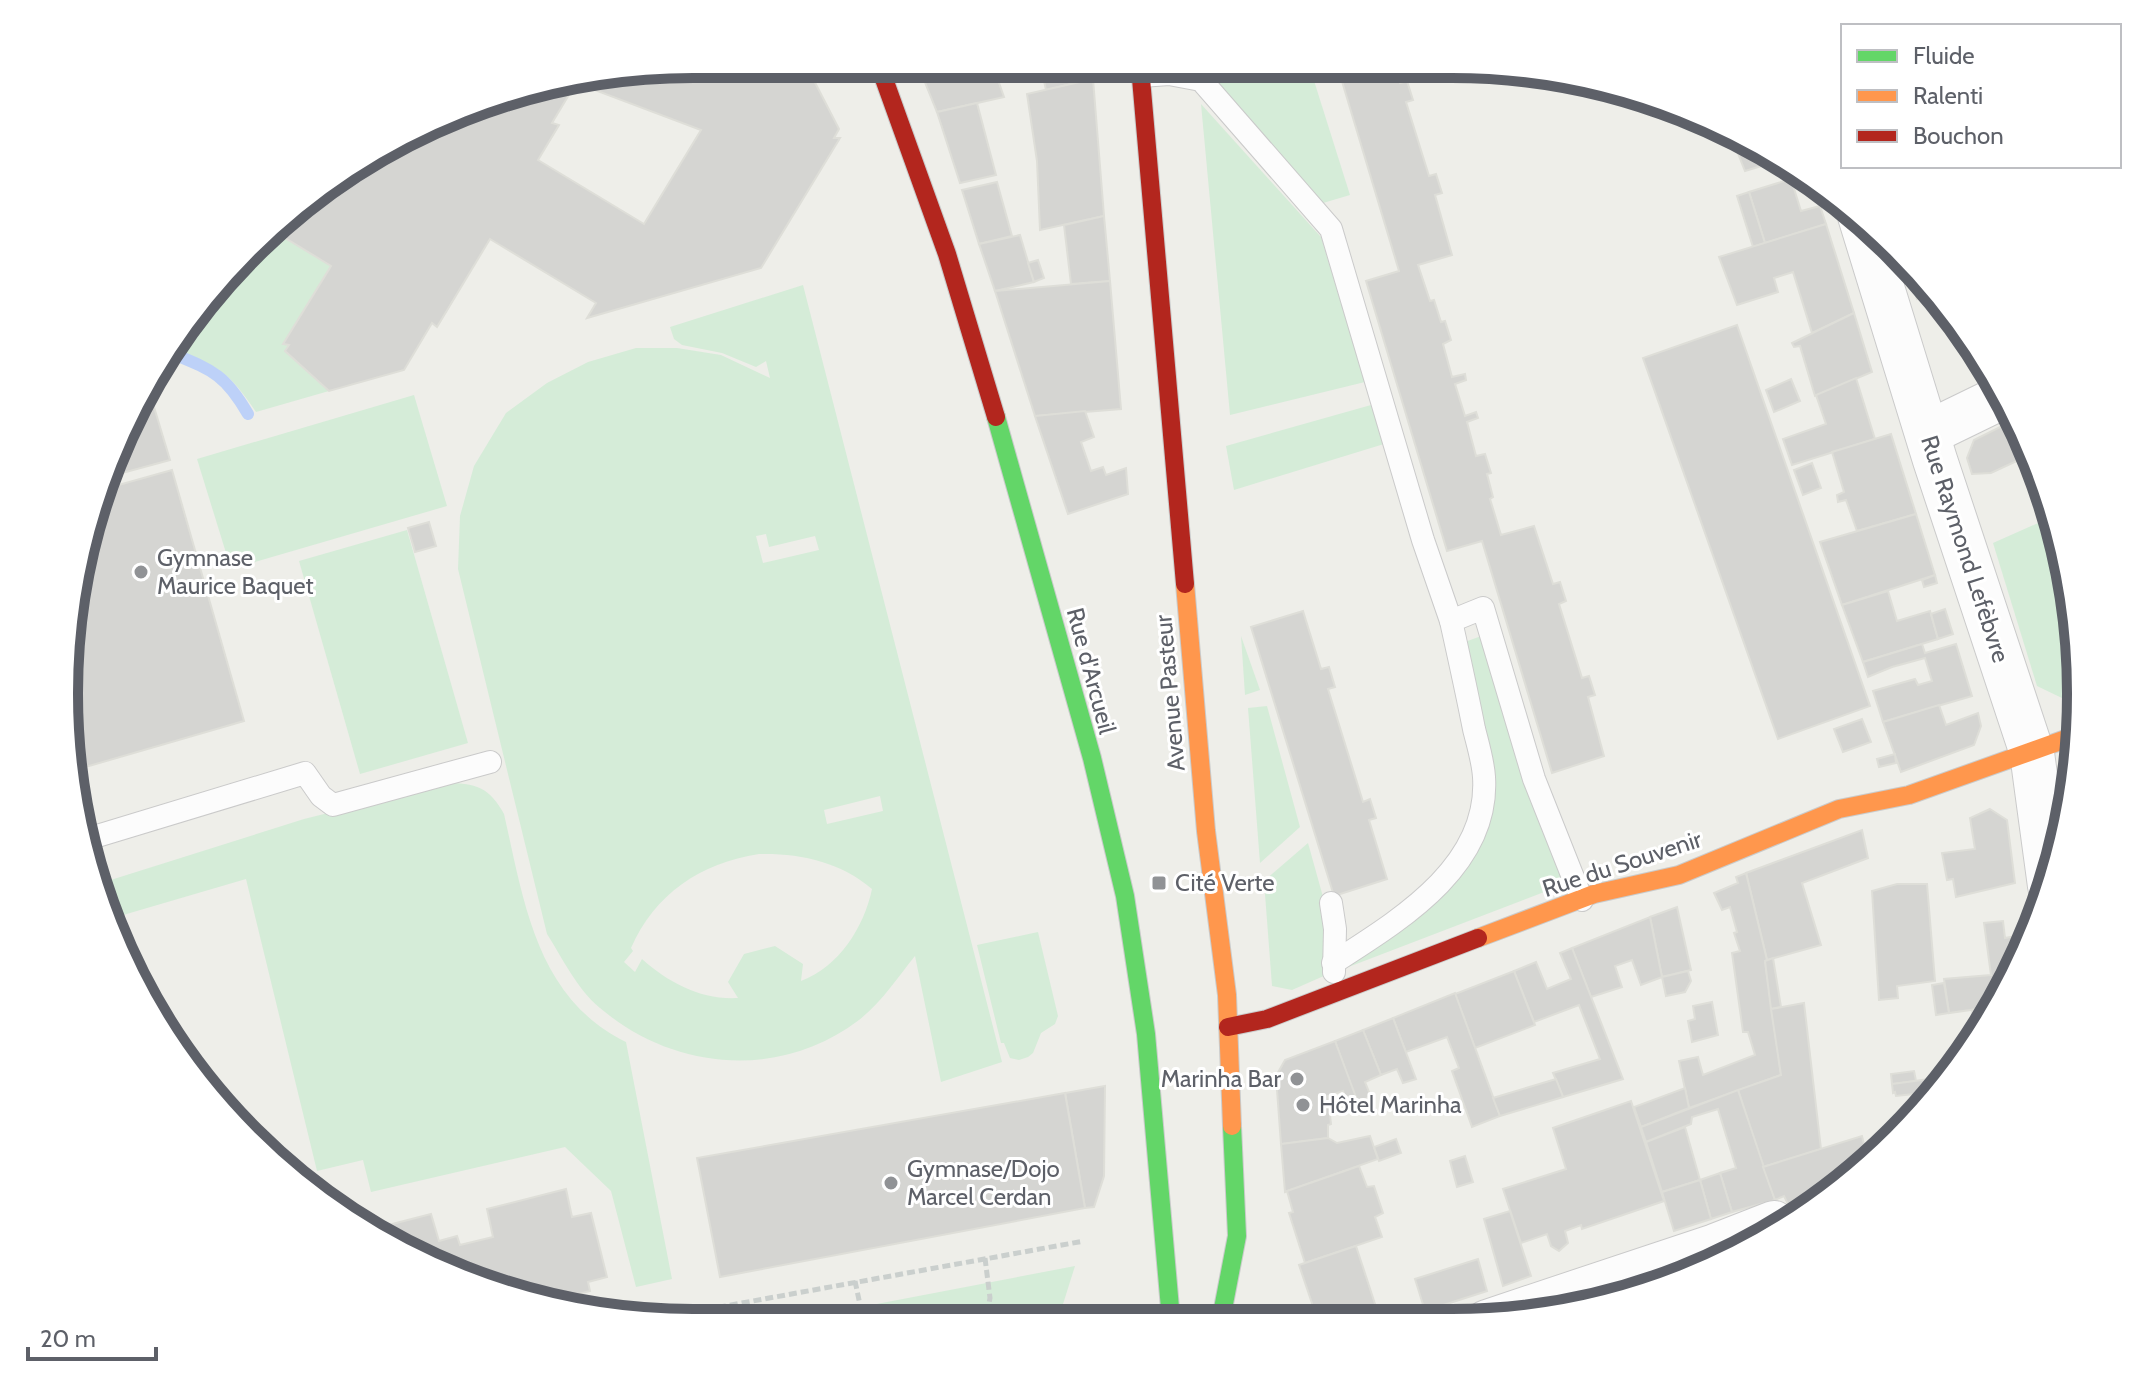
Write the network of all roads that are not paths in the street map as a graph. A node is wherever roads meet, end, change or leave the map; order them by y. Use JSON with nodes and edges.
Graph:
{"nodes":[{"id":1,"x":884,"y":78,"type":"edge"},
{"id":2,"x":1141,"y":78,"type":"edge"},
{"id":3,"x":1190,"y":78,"type":"edge"},
{"id":4,"x":1868,"y":241,"type":"edge"},
{"id":5,"x":1993,"y":401,"type":"edge"},
{"id":6,"x":1928,"y":433,"type":"junction"},
{"id":7,"x":1451,"y":621,"type":"junction"},
{"id":8,"x":2065,"y":740,"type":"edge"},
{"id":9,"x":2032,"y":753,"type":"junction"},
{"id":10,"x":490,"y":762,"type":"dead end"},
{"id":11,"x":95,"y":837,"type":"edge"},
{"id":12,"x":2046,"y":854,"type":"edge"},
{"id":13,"x":1582,"y":900,"type":"junction"},
{"id":14,"x":1331,"y":903,"type":"dead end"},
{"id":15,"x":1333,"y":963,"type":"junction"},
{"id":16,"x":1335,"y":993,"type":"junction"},
{"id":17,"x":1228,"y":1027,"type":"junction"},
{"id":18,"x":1748,"y":1233,"type":"edge"},
{"id":19,"x":1552,"y":1301,"type":"edge"},
{"id":20,"x":1194,"y":1309,"type":"edge"},
{"id":21,"x":1197,"y":1309,"type":"edge"}],
"edges":[{"from":1,"to":20,"type":"street","name":"Rue d'Arcueil"},
{"from":2,"to":17,"type":"street","name":"Avenue Pasteur"},
{"from":3,"to":7,"type":"lane"},
{"from":4,"to":6,"type":"street","name":"Rue Raymond Lefèbvre"},
{"from":5,"to":6,"type":"street"},
{"from":6,"to":9,"type":"street","name":"Rue Raymond Lefèbvre"},
{"from":7,"to":13,"type":"lane"},
{"from":7,"to":15,"type":"lane"},
{"from":8,"to":9,"type":"street","name":"Rue du Souvenir"},
{"from":9,"to":12,"type":"street","name":"Rue Raymond Lefèbvre"},
{"from":9,"to":13,"type":"street","name":"Rue du Souvenir"},
{"from":10,"to":11,"type":"lane"},
{"from":13,"to":16,"type":"street","name":"Rue du Souvenir"},
{"from":14,"to":15,"type":"lane"},
{"from":15,"to":16,"type":"lane"},
{"from":16,"to":17,"type":"street","name":"Rue du Souvenir"},
{"from":17,"to":21,"type":"street","name":"Avenue Pasteur"},
{"from":18,"to":19,"type":"street"}]}
